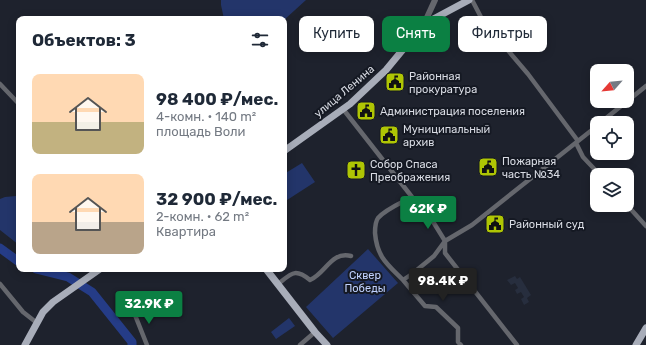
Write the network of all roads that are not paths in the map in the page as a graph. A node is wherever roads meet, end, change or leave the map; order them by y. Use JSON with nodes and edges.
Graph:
{"nodes":[{"id":1,"x":435,"y":0,"type":"edge"},
{"id":2,"x":470,"y":0,"type":"edge"},
{"id":3,"x":428,"y":16,"type":"edge"},
{"id":4,"x":439,"y":16,"type":"edge"},
{"id":5,"x":401,"y":52,"type":"edge"},
{"id":6,"x":0,"y":84,"type":"edge"},
{"id":7,"x":646,"y":86,"type":"edge"},
{"id":8,"x":16,"y":101,"type":"edge"},
{"id":9,"x":343,"y":109,"type":"junction"},
{"id":10,"x":609,"y":116,"type":"edge"},
{"id":11,"x":590,"y":132,"type":"edge"},
{"id":12,"x":577,"y":142,"type":"junction"},
{"id":13,"x":287,"y":149,"type":"edge"},
{"id":14,"x":593,"y":168,"type":"edge"},
{"id":15,"x":412,"y":197,"type":"junction"},
{"id":16,"x":633,"y":212,"type":"edge"},
{"id":17,"x":646,"y":226,"type":"edge"},
{"id":18,"x":445,"y":241,"type":"junction"},
{"id":19,"x":351,"y":256,"type":"dead end"},
{"id":20,"x":96,"y":272,"type":"edge"},
{"id":21,"x":268,"y":272,"type":"edge"},
{"id":22,"x":403,"y":280,"type":"junction"},
{"id":23,"x":0,"y":284,"type":"edge"},
{"id":24,"x":278,"y":284,"type":"junction"},
{"id":25,"x":133,"y":310,"type":"dead end"},
{"id":26,"x":37,"y":323,"type":"junction"},
{"id":27,"x":646,"y":328,"type":"edge"},
{"id":28,"x":315,"y":332,"type":"junction"},
{"id":29,"x":25,"y":345,"type":"edge"},
{"id":30,"x":147,"y":345,"type":"edge"},
{"id":31,"x":300,"y":345,"type":"edge"},
{"id":32,"x":327,"y":345,"type":"edge"},
{"id":33,"x":461,"y":345,"type":"edge"},
{"id":34,"x":517,"y":345,"type":"edge"},
{"id":35,"x":636,"y":345,"type":"edge"}],
"edges":[{"from":1,"to":3,"type":"street","name":"улица Ленина"},
{"from":2,"to":4,"type":"main road"},
{"from":2,"to":12,"type":"street"},
{"from":5,"to":9,"type":"main road","name":"улица Ленина"},
{"from":6,"to":8,"type":"street"},
{"from":7,"to":10,"type":"street"},
{"from":9,"to":13,"type":"main road","name":"улица Ленина"},
{"from":9,"to":15,"type":"street"},
{"from":11,"to":12,"type":"street"},
{"from":12,"to":14,"type":"street"},
{"from":12,"to":18,"type":"street"},
{"from":15,"to":18,"type":"street"},
{"from":15,"to":22,"type":"street"},
{"from":16,"to":17,"type":"street"},
{"from":18,"to":22,"type":"street"},
{"from":18,"to":34,"type":"street"},
{"from":19,"to":24,"type":"street"},
{"from":20,"to":26,"type":"main road"},
{"from":21,"to":24,"type":"main road"},
{"from":22,"to":33,"type":"street"},
{"from":23,"to":26,"type":"street"},
{"from":24,"to":28,"type":"main road"},
{"from":25,"to":30,"type":"street"},
{"from":26,"to":29,"type":"main road"},
{"from":27,"to":35,"type":"main road"},
{"from":28,"to":31,"type":"street"},
{"from":28,"to":32,"type":"main road"}]}
